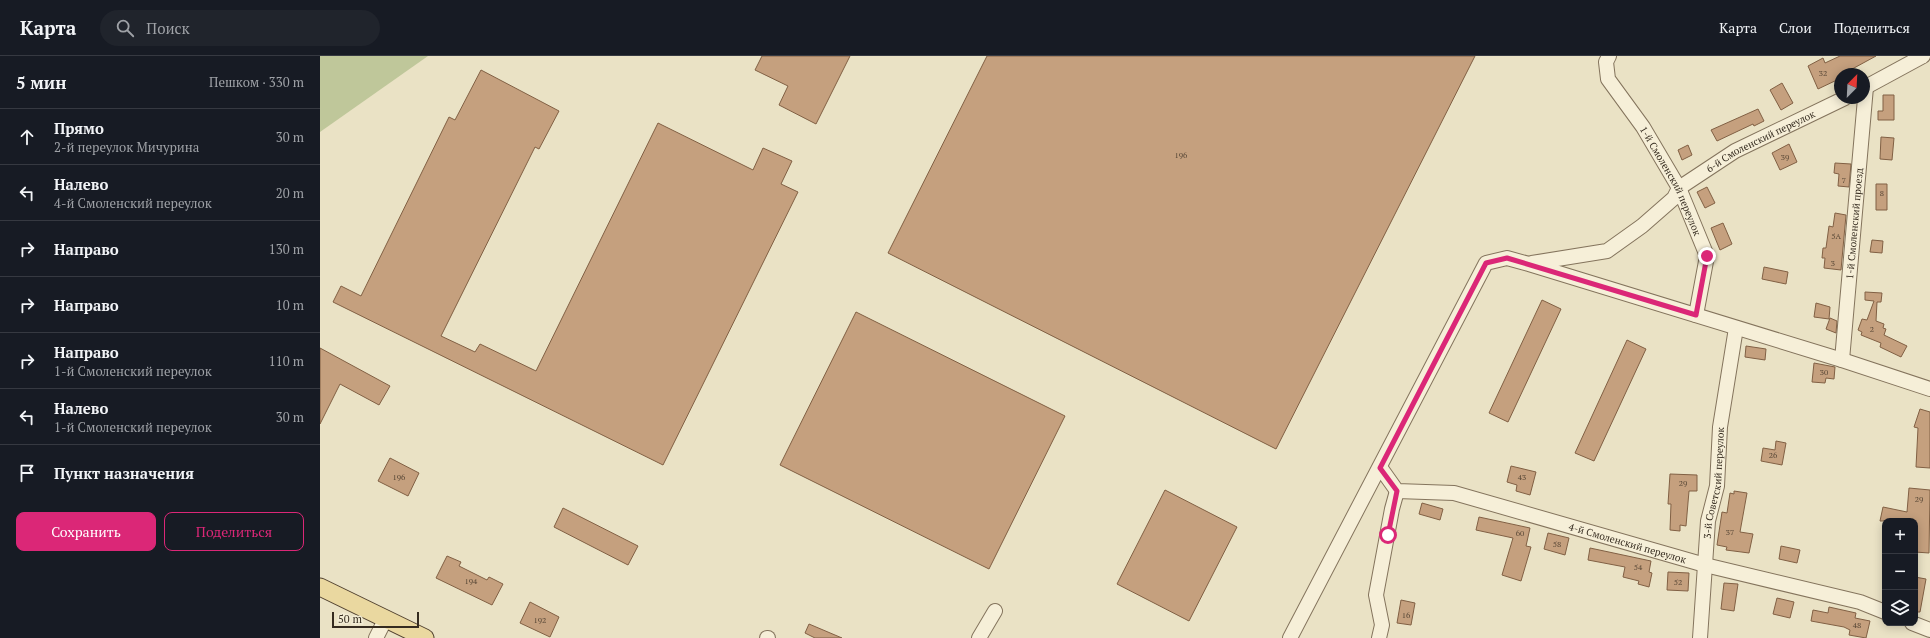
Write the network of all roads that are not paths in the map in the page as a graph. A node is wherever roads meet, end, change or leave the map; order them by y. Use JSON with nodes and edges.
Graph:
{"nodes":[{"id":1,"x":1609,"y":56,"type":"edge"},
{"id":2,"x":1924,"y":56,"type":"edge"},
{"id":3,"x":1870,"y":85,"type":"edge"},
{"id":4,"x":1834,"y":103,"type":"edge"},
{"id":5,"x":1864,"y":104,"type":"edge"},
{"id":6,"x":1679,"y":188,"type":"junction"},
{"id":7,"x":1529,"y":264,"type":"junction"},
{"id":8,"x":1696,"y":315,"type":"junction"},
{"id":9,"x":1736,"y":328,"type":"junction"},
{"id":10,"x":1842,"y":360,"type":"junction"},
{"id":11,"x":1930,"y":389,"type":"edge"},
{"id":12,"x":1380,"y":468,"type":"junction"},
{"id":13,"x":1397,"y":491,"type":"junction"},
{"id":14,"x":1705,"y":565,"type":"junction"},
{"id":15,"x":320,"y":586,"type":"edge"},
{"id":16,"x":995,"y":610,"type":"dead end"},
{"id":17,"x":1882,"y":611,"type":"edge"},
{"id":18,"x":386,"y":618,"type":"junction"},
{"id":19,"x":1918,"y":625,"type":"edge"},
{"id":20,"x":1930,"y":630,"type":"edge"},
{"id":21,"x":376,"y":638,"type":"edge"},
{"id":22,"x":425,"y":638,"type":"edge"},
{"id":23,"x":979,"y":638,"type":"edge"},
{"id":24,"x":1290,"y":638,"type":"edge"},
{"id":25,"x":1379,"y":638,"type":"edge"},
{"id":26,"x":1700,"y":638,"type":"edge"}],
"edges":[{"from":1,"to":6,"type":"street","name":"1-й Смоленский переулок"},
{"from":2,"to":3,"type":"street"},
{"from":4,"to":6,"type":"street","name":"6-й Смоленский переулок"},
{"from":5,"to":10,"type":"street","name":"1-й Смоленский проезд"},
{"from":6,"to":7,"type":"street"},
{"from":6,"to":8,"type":"street","name":"1-й Смоленский переулок"},
{"from":7,"to":8,"type":"street"},
{"from":7,"to":12,"type":"street"},
{"from":8,"to":9,"type":"street"},
{"from":9,"to":10,"type":"street"},
{"from":9,"to":14,"type":"street","name":"3-й Советский переулок"},
{"from":10,"to":11,"type":"street"},
{"from":12,"to":13,"type":"street"},
{"from":12,"to":24,"type":"street"},
{"from":13,"to":14,"type":"street","name":"4-й Смоленский переулок"},
{"from":13,"to":25,"type":"street"},
{"from":14,"to":17,"type":"street","name":"4-й Смоленский переулок"},
{"from":14,"to":26,"type":"street","name":"3-й Советский переулок"},
{"from":15,"to":18,"type":"main road"},
{"from":16,"to":23,"type":"street"},
{"from":18,"to":21,"type":"street"},
{"from":18,"to":22,"type":"main road"},
{"from":19,"to":20,"type":"street"}]}
